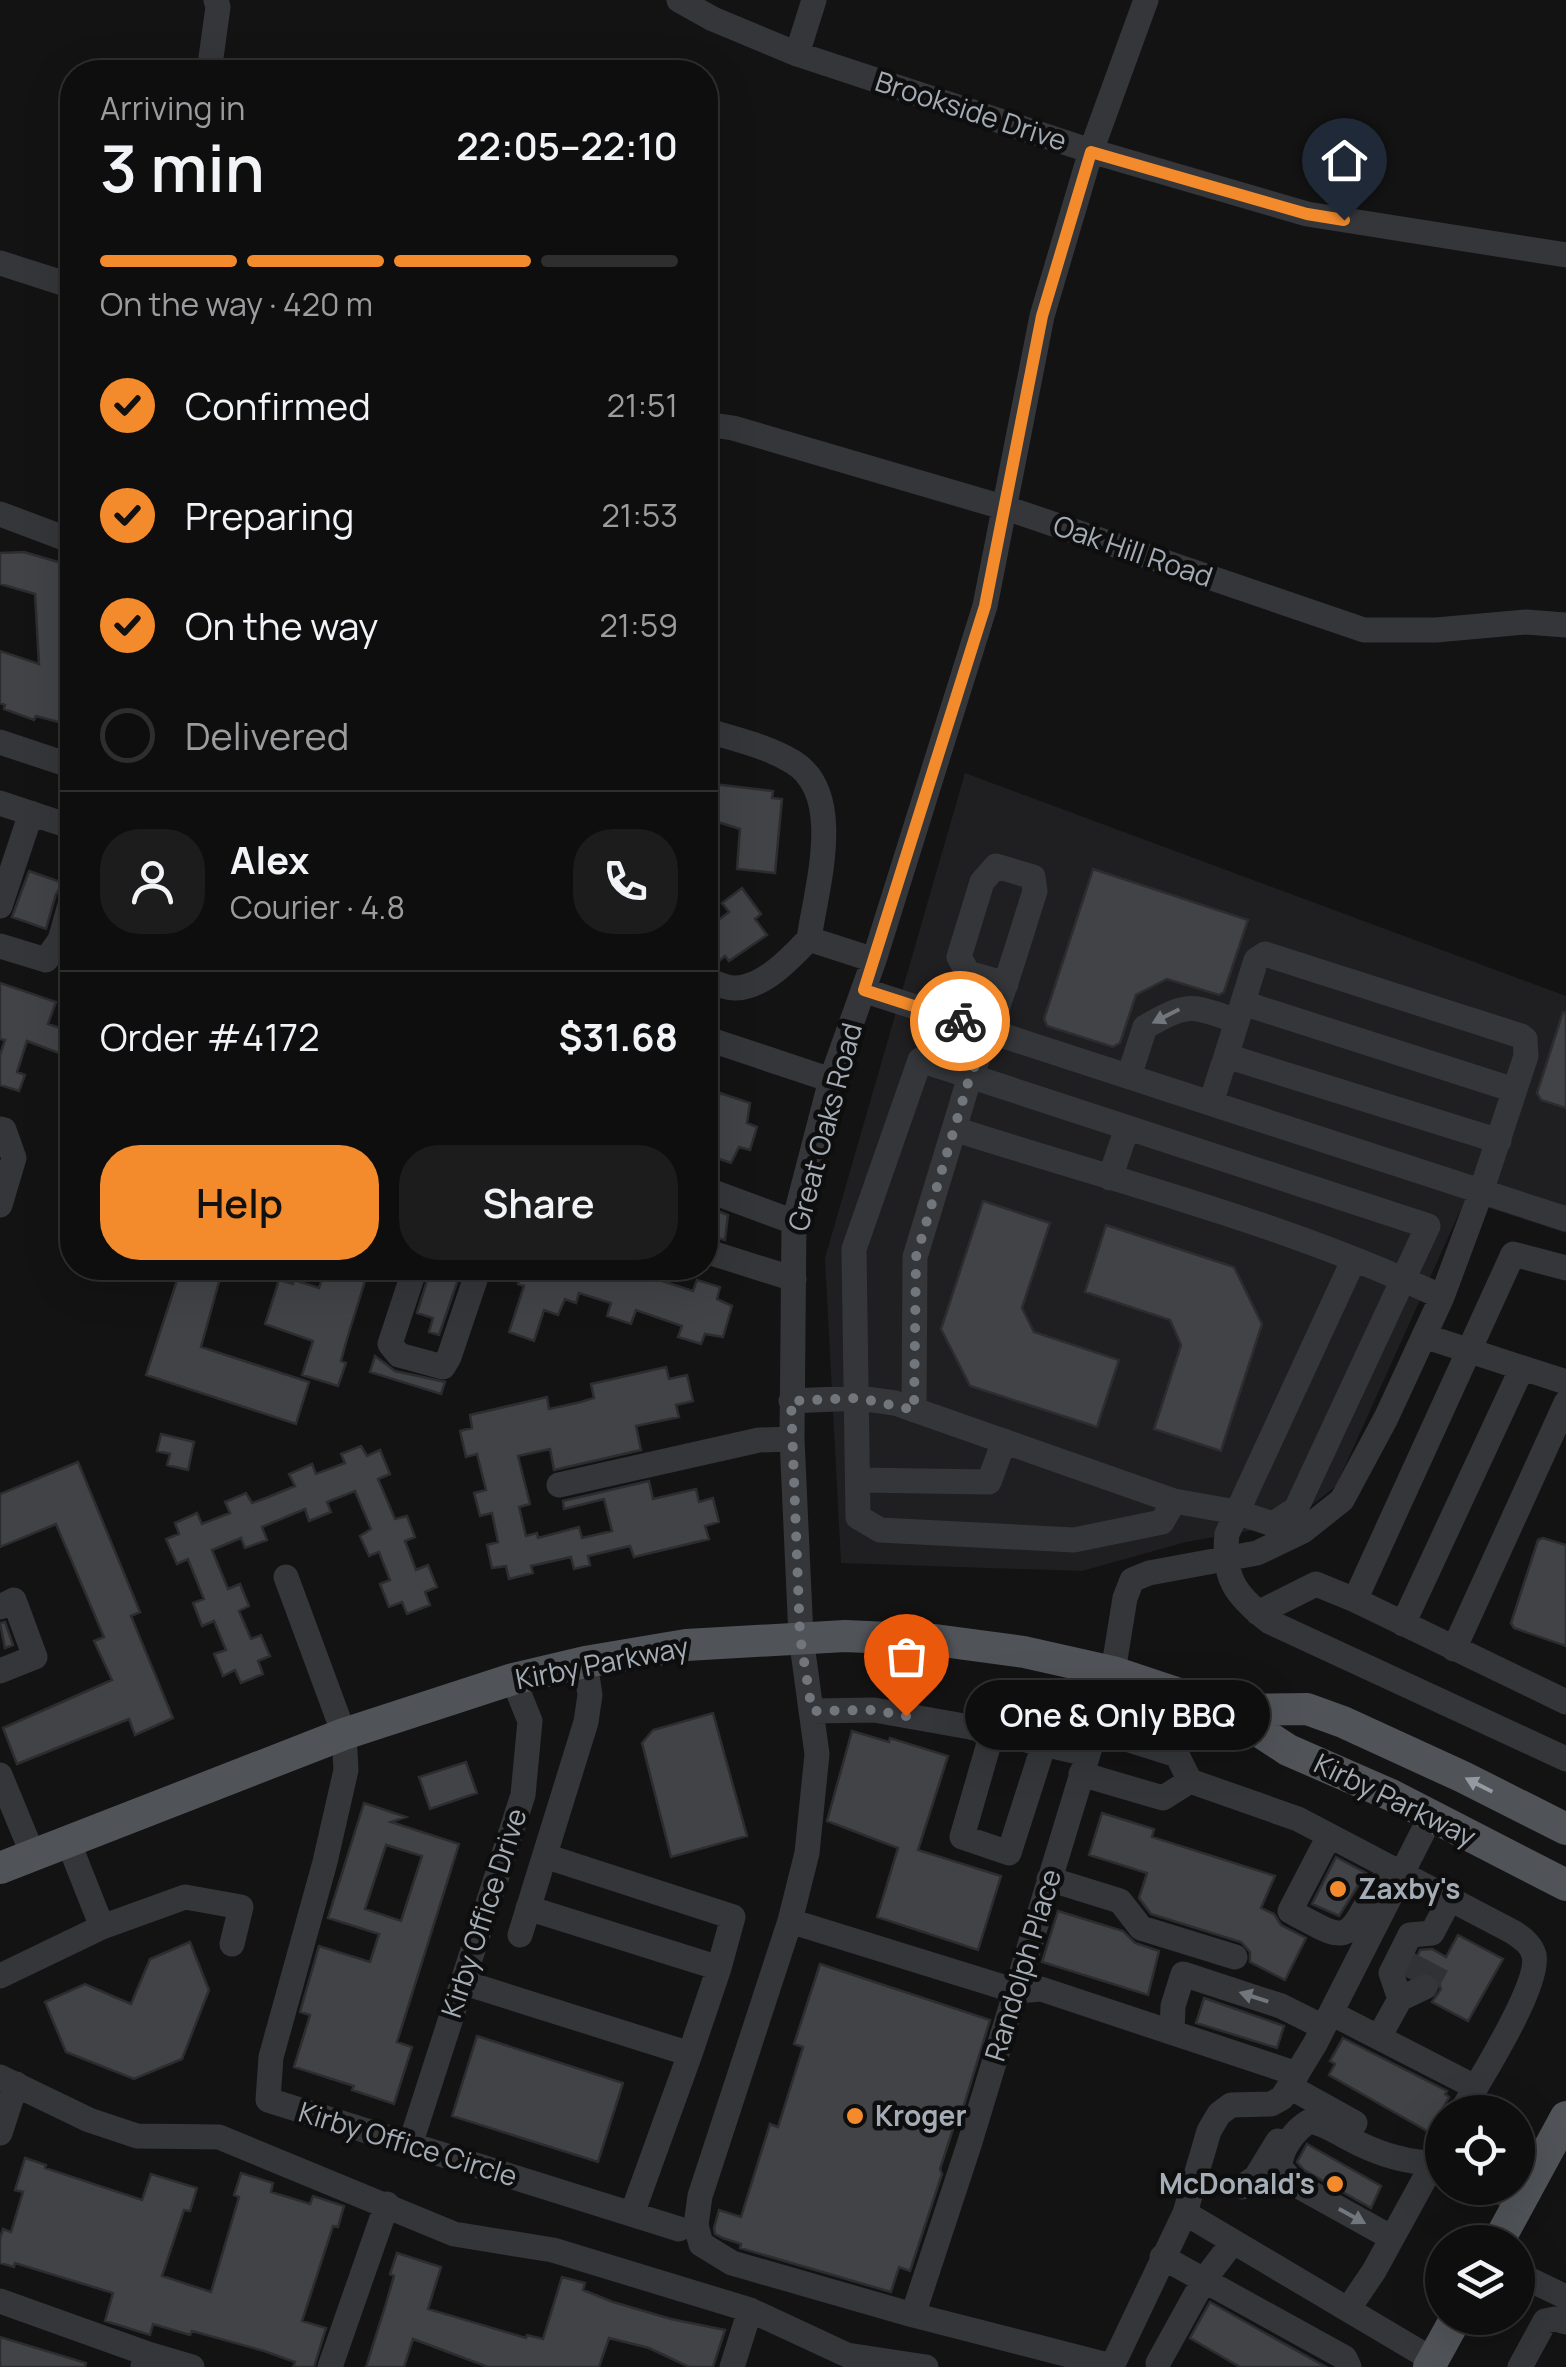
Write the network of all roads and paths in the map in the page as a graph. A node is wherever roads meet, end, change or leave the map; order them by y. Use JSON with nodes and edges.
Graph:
{"nodes":[{"id":1,"x":216,"y":0,"type":"edge"},
{"id":2,"x":679,"y":0,"type":"edge"},
{"id":3,"x":814,"y":0,"type":"edge"},
{"id":4,"x":1146,"y":0,"type":"edge"},
{"id":5,"x":797,"y":54,"type":"junction"},
{"id":6,"x":211,"y":60,"type":"edge"},
{"id":7,"x":1091,"y":152,"type":"junction"},
{"id":8,"x":1566,"y":255,"type":"edge"},
{"id":9,"x":0,"y":263,"type":"edge"},
{"id":10,"x":60,"y":282,"type":"edge"},
{"id":11,"x":718,"y":426,"type":"edge"},
{"id":12,"x":1006,"y":508,"type":"junction"},
{"id":13,"x":0,"y":514,"type":"edge"},
{"id":14,"x":60,"y":536,"type":"edge"},
{"id":15,"x":1566,"y":626,"type":"edge"},
{"id":16,"x":718,"y":735,"type":"edge"},
{"id":17,"x":0,"y":742,"type":"edge"},
{"id":18,"x":60,"y":762,"type":"edge"},
{"id":19,"x":0,"y":803,"type":"edge"},
{"id":20,"x":31,"y":813,"type":"junction"},
{"id":21,"x":60,"y":823,"type":"edge"},
{"id":22,"x":0,"y":906,"type":"edge"},
{"id":23,"x":809,"y":939,"type":"junction"},
{"id":24,"x":60,"y":940,"type":"edge"},
{"id":25,"x":0,"y":946,"type":"edge"},
{"id":26,"x":874,"y":960,"type":"junction"},
{"id":27,"x":718,"y":983,"type":"edge"},
{"id":28,"x":1006,"y":984,"type":"dead end"},
{"id":29,"x":864,"y":990,"type":"junction"},
{"id":30,"x":1240,"y":1012,"type":"junction"},
{"id":31,"x":991,"y":1031,"type":"junction"},
{"id":32,"x":718,"y":1042,"type":"edge"},
{"id":33,"x":1224,"y":1062,"type":"junction"},
{"id":34,"x":970,"y":1076,"type":"junction"},
{"id":35,"x":1128,"y":1076,"type":"junction"},
{"id":36,"x":831,"y":1080,"type":"junction"},
{"id":37,"x":1514,"y":1090,"type":"junction"},
{"id":38,"x":1210,"y":1103,"type":"junction"},
{"id":39,"x":1128,"y":1128,"type":"junction"},
{"id":40,"x":0,"y":1129,"type":"edge"},
{"id":41,"x":954,"y":1129,"type":"junction"},
{"id":42,"x":1498,"y":1140,"type":"junction"},
{"id":43,"x":1110,"y":1178,"type":"junction"},
{"id":44,"x":1481,"y":1192,"type":"junction"},
{"id":45,"x":718,"y":1194,"type":"edge"},
{"id":46,"x":0,"y":1205,"type":"edge"},
{"id":47,"x":1566,"y":1219,"type":"edge"},
{"id":48,"x":794,"y":1222,"type":"junction"},
{"id":49,"x":718,"y":1255,"type":"edge"},
{"id":50,"x":1354,"y":1259,"type":"junction"},
{"id":51,"x":1566,"y":1268,"type":"edge"},
{"id":52,"x":411,"y":1280,"type":"edge"},
{"id":53,"x":475,"y":1280,"type":"edge"},
{"id":54,"x":794,"y":1280,"type":"junction"},
{"id":55,"x":1405,"y":1280,"type":"junction"},
{"id":56,"x":1442,"y":1297,"type":"junction"},
{"id":57,"x":1424,"y":1336,"type":"junction"},
{"id":58,"x":1468,"y":1350,"type":"junction"},
{"id":59,"x":1522,"y":1368,"type":"junction"},
{"id":60,"x":1566,"y":1382,"type":"edge"},
{"id":61,"x":859,"y":1398,"type":"junction"},
{"id":62,"x":791,"y":1401,"type":"junction"},
{"id":63,"x":1566,"y":1403,"type":"edge"},
{"id":64,"x":914,"y":1410,"type":"junction"},
{"id":65,"x":792,"y":1438,"type":"junction"},
{"id":66,"x":1004,"y":1441,"type":"junction"},
{"id":67,"x":858,"y":1480,"type":"junction"},
{"id":68,"x":559,"y":1485,"type":"dead end"},
{"id":69,"x":1174,"y":1501,"type":"junction"},
{"id":70,"x":1236,"y":1512,"type":"junction"},
{"id":71,"x":1224,"y":1560,"type":"junction"},
{"id":72,"x":286,"y":1576,"type":"dead end"},
{"id":73,"x":1355,"y":1600,"type":"junction"},
{"id":74,"x":7,"y":1604,"type":"edge"},
{"id":75,"x":1258,"y":1614,"type":"junction"},
{"id":76,"x":1403,"y":1624,"type":"junction"},
{"id":77,"x":800,"y":1636,"type":"junction"},
{"id":78,"x":1454,"y":1649,"type":"junction"},
{"id":79,"x":585,"y":1662,"type":"junction"},
{"id":80,"x":0,"y":1671,"type":"edge"},
{"id":81,"x":1112,"y":1672,"type":"junction"},
{"id":82,"x":513,"y":1679,"type":"junction"},
{"id":83,"x":1566,"y":1702,"type":"edge"},
{"id":84,"x":1227,"y":1710,"type":"junction"},
{"id":85,"x":812,"y":1711,"type":"junction"},
{"id":86,"x":992,"y":1732,"type":"junction"},
{"id":87,"x":344,"y":1734,"type":"junction"},
{"id":88,"x":1044,"y":1744,"type":"junction"},
{"id":89,"x":1088,"y":1752,"type":"junction"},
{"id":90,"x":1566,"y":1759,"type":"edge"},
{"id":91,"x":0,"y":1775,"type":"edge"},
{"id":92,"x":1190,"y":1781,"type":"junction"},
{"id":93,"x":1431,"y":1816,"type":"junction"},
{"id":94,"x":1566,"y":1829,"type":"edge"},
{"id":95,"x":1329,"y":1836,"type":"junction"},
{"id":96,"x":68,"y":1841,"type":"junction"},
{"id":97,"x":34,"y":1855,"type":"junction"},
{"id":98,"x":545,"y":1856,"type":"junction"},
{"id":99,"x":0,"y":1868,"type":"edge"},
{"id":100,"x":1394,"y":1870,"type":"junction"},
{"id":101,"x":1050,"y":1879,"type":"junction"},
{"id":102,"x":1566,"y":1884,"type":"edge"},
{"id":103,"x":1450,"y":1899,"type":"junction"},
{"id":104,"x":528,"y":1908,"type":"junction"},
{"id":105,"x":790,"y":1921,"type":"junction"},
{"id":106,"x":102,"y":1928,"type":"junction"},
{"id":107,"x":520,"y":1934,"type":"dead end"},
{"id":108,"x":232,"y":1944,"type":"dead end"},
{"id":109,"x":1235,"y":1957,"type":"dead end"},
{"id":110,"x":719,"y":1968,"type":"junction"},
{"id":111,"x":0,"y":1976,"type":"edge"},
{"id":112,"x":462,"y":1982,"type":"junction"},
{"id":113,"x":1016,"y":1992,"type":"junction"},
{"id":114,"x":1327,"y":2020,"type":"junction"},
{"id":115,"x":1172,"y":2032,"type":"junction"},
{"id":116,"x":1379,"y":2037,"type":"junction"},
{"id":117,"x":690,"y":2054,"type":"junction"},
{"id":118,"x":1293,"y":2080,"type":"junction"},
{"id":119,"x":8,"y":2081,"type":"edge"},
{"id":120,"x":1476,"y":2087,"type":"junction"},
{"id":121,"x":1471,"y":2095,"type":"edge"},
{"id":122,"x":1322,"y":2104,"type":"junction"},
{"id":123,"x":1566,"y":2117,"type":"edge"},
{"id":124,"x":0,"y":2133,"type":"edge"},
{"id":125,"x":410,"y":2145,"type":"junction"},
{"id":126,"x":1425,"y":2156,"type":"edge"},
{"id":127,"x":1535,"y":2157,"type":"edge"},
{"id":128,"x":1425,"y":2160,"type":"edge"},
{"id":129,"x":1425,"y":2180,"type":"edge"},
{"id":130,"x":1242,"y":2187,"type":"dead end"},
{"id":131,"x":387,"y":2204,"type":"junction"},
{"id":132,"x":1185,"y":2213,"type":"junction"},
{"id":133,"x":632,"y":2214,"type":"junction"},
{"id":134,"x":678,"y":2229,"type":"dead end"},
{"id":135,"x":1392,"y":2238,"type":"junction"},
{"id":136,"x":1233,"y":2242,"type":"junction"},
{"id":137,"x":1162,"y":2256,"type":"junction"},
{"id":138,"x":1204,"y":2280,"type":"junction"},
{"id":139,"x":1535,"y":2282,"type":"edge"},
{"id":140,"x":1566,"y":2297,"type":"edge"},
{"id":141,"x":0,"y":2300,"type":"edge"},
{"id":142,"x":1349,"y":2308,"type":"junction"},
{"id":143,"x":750,"y":2310,"type":"junction"},
{"id":144,"x":913,"y":2314,"type":"junction"},
{"id":145,"x":1566,"y":2322,"type":"edge"},
{"id":146,"x":1447,"y":2335,"type":"edge"},
{"id":147,"x":1122,"y":2345,"type":"junction"},
{"id":148,"x":145,"y":2360,"type":"edge"},
{"id":149,"x":1431,"y":2364,"type":"edge"},
{"id":150,"x":1162,"y":2365,"type":"edge"},
{"id":151,"x":192,"y":2367,"type":"edge"},
{"id":152,"x":330,"y":2367,"type":"edge"},
{"id":153,"x":732,"y":2367,"type":"edge"},
{"id":154,"x":926,"y":2367,"type":"edge"},
{"id":155,"x":1349,"y":2367,"type":"edge"},
{"id":156,"x":1520,"y":2367,"type":"edge"}],
"edges":[{"from":1,"to":6,"type":"street"},
{"from":2,"to":5,"type":"street","name":"Brookside Drive"},
{"from":3,"to":5,"type":"street"},
{"from":4,"to":7,"type":"street","name":"Great Oaks Road"},
{"from":5,"to":7,"type":"street","name":"Brookside Drive"},
{"from":7,"to":8,"type":"street","name":"Brookside Drive"},
{"from":7,"to":12,"type":"street","name":"Great Oaks Road"},
{"from":9,"to":10,"type":"street"},
{"from":11,"to":12,"type":"street","name":"Oak Hill Road"},
{"from":12,"to":15,"type":"street","name":"Oak Hill Road"},
{"from":12,"to":26,"type":"street","name":"Great Oaks Road"},
{"from":13,"to":14,"type":"street"},
{"from":16,"to":23,"type":"street"},
{"from":17,"to":18,"type":"street"},
{"from":19,"to":20,"type":"street"},
{"from":20,"to":21,"type":"street"},
{"from":20,"to":22,"type":"street"},
{"from":23,"to":26,"type":"street"},
{"from":23,"to":27,"type":"street"},
{"from":24,"to":25,"type":"street"},
{"from":26,"to":29,"type":"street","name":"Great Oaks Road"},
{"from":28,"to":31,"type":"street"},
{"from":29,"to":31,"type":"street"},
{"from":29,"to":36,"type":"street","name":"Great Oaks Road"},
{"from":30,"to":33,"type":"street"},
{"from":30,"to":35,"type":"street","one_way":true},
{"from":30,"to":37,"type":"street"},
{"from":30,"to":37,"type":"street"},
{"from":31,"to":34,"type":"street"},
{"from":31,"to":35,"type":"street"},
{"from":32,"to":36,"type":"street"},
{"from":33,"to":38,"type":"street"},
{"from":33,"to":42,"type":"street"},
{"from":34,"to":39,"type":"street"},
{"from":34,"to":41,"type":"street"},
{"from":34,"to":61,"type":"street"},
{"from":35,"to":38,"type":"street"},
{"from":36,"to":48,"type":"street","name":"Great Oaks Road"},
{"from":37,"to":42,"type":"street"},
{"from":38,"to":44,"type":"street"},
{"from":39,"to":43,"type":"street"},
{"from":39,"to":55,"type":"street"},
{"from":40,"to":46,"type":"street"},
{"from":41,"to":43,"type":"street"},
{"from":41,"to":64,"type":"street"},
{"from":42,"to":44,"type":"street"},
{"from":43,"to":50,"type":"street"},
{"from":44,"to":47,"type":"street"},
{"from":44,"to":56,"type":"street"},
{"from":45,"to":48,"type":"street"},
{"from":48,"to":54,"type":"street","name":"Great Oaks Road"},
{"from":49,"to":54,"type":"street"},
{"from":50,"to":55,"type":"street"},
{"from":50,"to":70,"type":"street"},
{"from":51,"to":58,"type":"street"},
{"from":52,"to":53,"type":"street"},
{"from":54,"to":62,"type":"street","name":"Great Oaks Road"},
{"from":55,"to":56,"type":"street"},
{"from":55,"to":70,"type":"street"},
{"from":56,"to":57,"type":"street"},
{"from":57,"to":58,"type":"street"},
{"from":57,"to":71,"type":"street"},
{"from":58,"to":59,"type":"street"},
{"from":58,"to":73,"type":"street"},
{"from":59,"to":60,"type":"street"},
{"from":59,"to":76,"type":"street"},
{"from":61,"to":62,"type":"street"},
{"from":61,"to":64,"type":"street"},
{"from":61,"to":67,"type":"street"},
{"from":62,"to":65,"type":"street","name":"Great Oaks Road"},
{"from":63,"to":78,"type":"street"},
{"from":64,"to":66,"type":"street"},
{"from":65,"to":68,"type":"street"},
{"from":65,"to":77,"type":"street","name":"Great Oaks Road"},
{"from":66,"to":67,"type":"street"},
{"from":66,"to":69,"type":"street"},
{"from":67,"to":69,"type":"street"},
{"from":69,"to":70,"type":"street"},
{"from":70,"to":71,"type":"street"},
{"from":71,"to":75,"type":"street"},
{"from":71,"to":81,"type":"street","name":"Randolph Place"},
{"from":72,"to":87,"type":"street"},
{"from":73,"to":75,"type":"street"},
{"from":73,"to":76,"type":"street"},
{"from":74,"to":80,"type":"street"},
{"from":75,"to":90,"type":"street"},
{"from":76,"to":78,"type":"street"},
{"from":77,"to":79,"type":"main road","name":"Kirby Parkway"},
{"from":77,"to":81,"type":"main road","name":"Kirby Parkway"},
{"from":77,"to":85,"type":"street","name":"Great Oaks Road"},
{"from":78,"to":83,"type":"street"},
{"from":79,"to":82,"type":"main road","name":"Kirby Parkway"},
{"from":79,"to":98,"type":"street"},
{"from":81,"to":84,"type":"main road","name":"Kirby Parkway"},
{"from":81,"to":89,"type":"street","name":"Randolph Place"},
{"from":82,"to":87,"type":"main road","name":"Kirby Parkway"},
{"from":82,"to":112,"type":"street","name":"Kirby Office Drive"},
{"from":84,"to":93,"type":"main road","name":"Kirby Parkway"},
{"from":94,"to":84,"type":"main road","name":"Kirby Parkway","one_way":true},
{"from":85,"to":86,"type":"street"},
{"from":85,"to":105,"type":"street","name":"Great Oaks Road"},
{"from":86,"to":88,"type":"street"},
{"from":86,"to":88,"type":"street"},
{"from":87,"to":96,"type":"main road","name":"Kirby Parkway"},
{"from":87,"to":125,"type":"street","name":"Kirby Office Circle"},
{"from":88,"to":89,"type":"street"},
{"from":89,"to":92,"type":"street"},
{"from":89,"to":92,"type":"street"},
{"from":89,"to":101,"type":"street","name":"Randolph Place"},
{"from":91,"to":97,"type":"street"},
{"from":92,"to":95,"type":"street"},
{"from":93,"to":100,"type":"street"},
{"from":93,"to":102,"type":"main road","name":"Kirby Parkway"},
{"from":95,"to":100,"type":"street"},
{"from":95,"to":100,"type":"street"},
{"from":96,"to":97,"type":"main road","name":"Kirby Parkway"},
{"from":96,"to":106,"type":"street"},
{"from":97,"to":99,"type":"main road","name":"Kirby Parkway"},
{"from":98,"to":104,"type":"street"},
{"from":98,"to":110,"type":"street"},
{"from":100,"to":103,"type":"street"},
{"from":100,"to":114,"type":"street"},
{"from":101,"to":109,"type":"street"},
{"from":101,"to":113,"type":"street","name":"Randolph Place"},
{"from":103,"to":116,"type":"street"},
{"from":103,"to":120,"type":"street"},
{"from":104,"to":107,"type":"street"},
{"from":104,"to":110,"type":"street"},
{"from":105,"to":113,"type":"street"},
{"from":105,"to":144,"type":"street","name":"Great Oaks Road"},
{"from":106,"to":108,"type":"street"},
{"from":106,"to":111,"type":"street"},
{"from":110,"to":117,"type":"street"},
{"from":112,"to":117,"type":"street"},
{"from":112,"to":125,"type":"street","name":"Kirby Office Drive"},
{"from":113,"to":115,"type":"street"},
{"from":113,"to":144,"type":"street","name":"Randolph Place"},
{"from":114,"to":115,"type":"street","one_way":true},
{"from":114,"to":116,"type":"street"},
{"from":114,"to":118,"type":"street"},
{"from":115,"to":118,"type":"street"},
{"from":116,"to":120,"type":"street"},
{"from":117,"to":133,"type":"street"},
{"from":118,"to":122,"type":"street"},
{"from":118,"to":132,"type":"street"},
{"from":119,"to":124,"type":"street"},
{"from":119,"to":131,"type":"street"},
{"from":120,"to":121,"type":"street"},
{"from":122,"to":126,"type":"street"},
{"from":122,"to":130,"type":"street"},
{"from":123,"to":127,"type":"main road"},
{"from":125,"to":133,"type":"street","name":"Kirby Office Circle"},
{"from":128,"to":135,"type":"street","one_way":true},
{"from":129,"to":135,"type":"street"},
{"from":131,"to":143,"type":"street"},
{"from":131,"to":152,"type":"street"},
{"from":132,"to":136,"type":"street"},
{"from":132,"to":137,"type":"street"},
{"from":133,"to":134,"type":"street","name":"Kirby Office Circle"},
{"from":135,"to":142,"type":"street"},
{"from":136,"to":138,"type":"street"},
{"from":136,"to":142,"type":"street"},
{"from":137,"to":138,"type":"street"},
{"from":137,"to":147,"type":"street"},
{"from":138,"to":150,"type":"street"},
{"from":138,"to":155,"type":"street"},
{"from":139,"to":140,"type":"street"},
{"from":141,"to":148,"type":"street"},
{"from":142,"to":149,"type":"street"},
{"from":143,"to":153,"type":"street"},
{"from":143,"to":154,"type":"street"},
{"from":144,"to":147,"type":"street"},
{"from":145,"to":156,"type":"street"},
{"from":146,"to":149,"type":"main road"},
{"from":147,"to":150,"type":"street"},
{"from":148,"to":151,"type":"street"}]}
